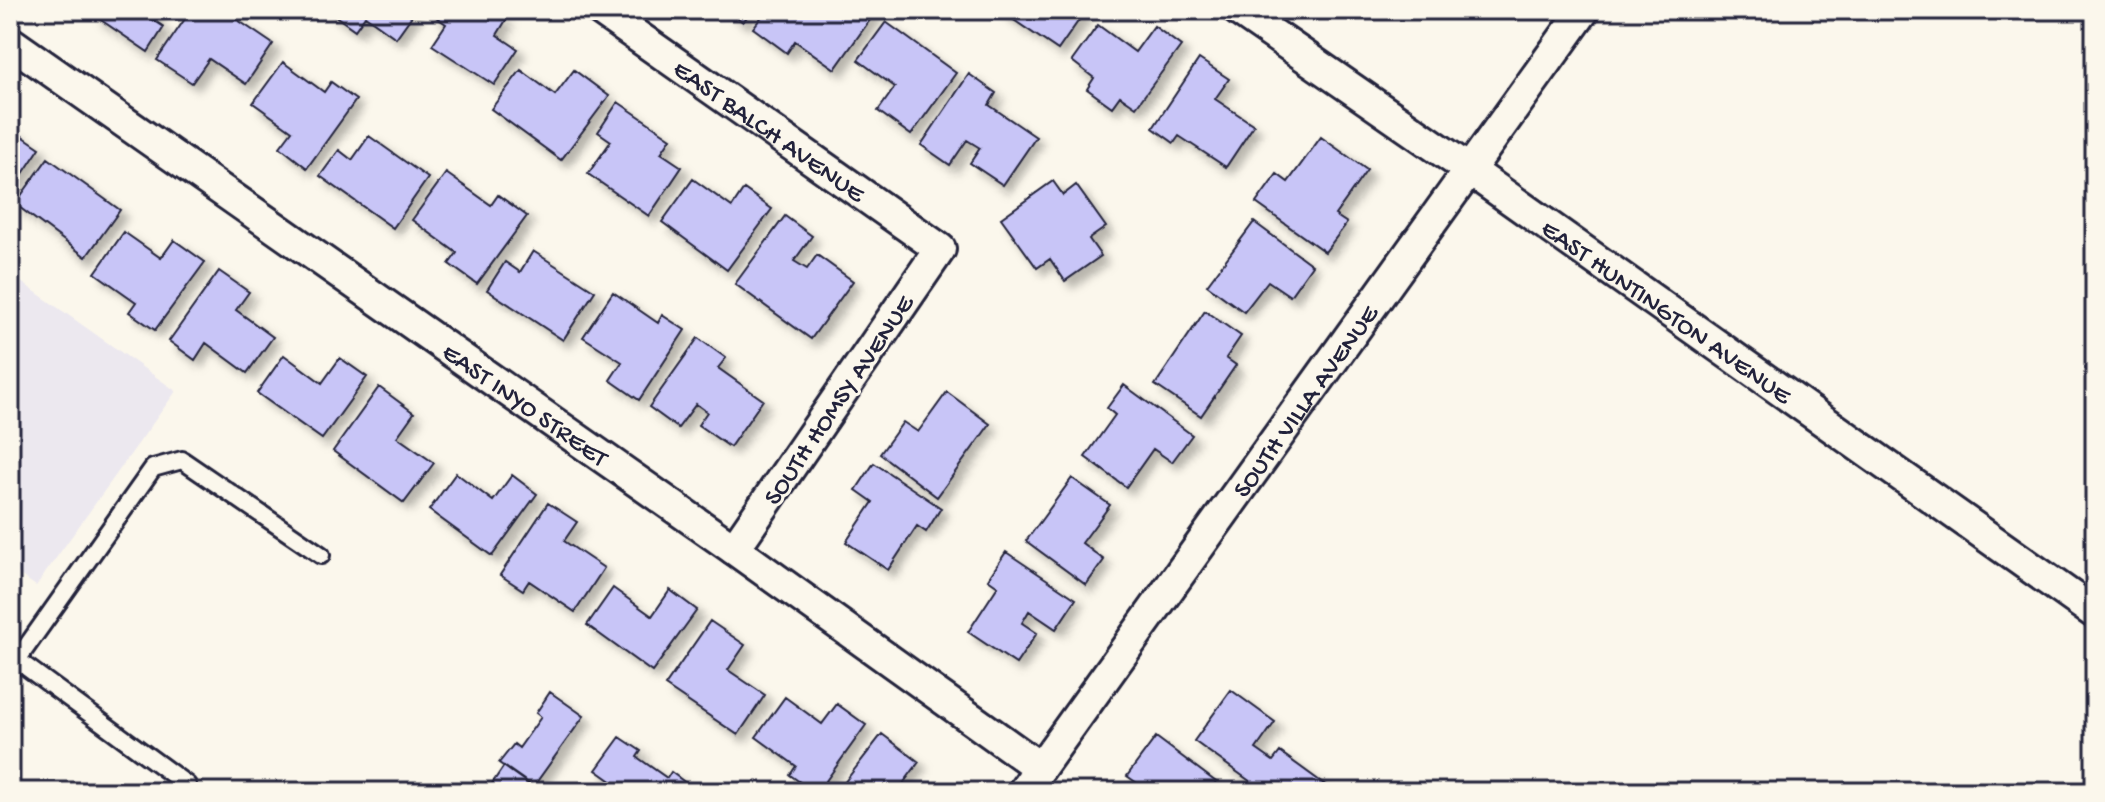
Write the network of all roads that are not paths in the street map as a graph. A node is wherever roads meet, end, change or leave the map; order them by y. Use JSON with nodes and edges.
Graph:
{"nodes":[{"id":1,"x":600,"y":10,"type":"edge"},
{"id":2,"x":1238,"y":10,"type":"edge"},
{"id":3,"x":1584,"y":10,"type":"edge"},
{"id":4,"x":10,"y":42,"type":"edge"},
{"id":5,"x":1468,"y":169,"type":"junction"},
{"id":6,"x":940,"y":249,"type":"joint"},
{"id":7,"x":734,"y":549,"type":"junction"},
{"id":8,"x":321,"y":555,"type":"dead end"},
{"id":9,"x":2095,"y":613,"type":"edge"},
{"id":10,"x":14,"y":665,"type":"edge"},
{"id":11,"x":1032,"y":780,"type":"edge"},
{"id":12,"x":187,"y":785,"type":"dead end"}],
"edges":[{"from":1,"to":6,"type":"street","name":"EAST BALCH AVENUE"},
{"from":2,"to":5,"type":"street","name":"EAST HUNTINGTON AVENUE"},
{"from":3,"to":5,"type":"street","name":"SOUTH VILLA AVENUE"},
{"from":4,"to":7,"type":"street","name":"EAST INYO STREET"},
{"from":5,"to":9,"type":"street","name":"EAST HUNTINGTON AVENUE"},
{"from":5,"to":11,"type":"street","name":"SOUTH VILLA AVENUE"},
{"from":6,"to":7,"type":"street","name":"SOUTH HOMSY AVENUE"},
{"from":7,"to":11,"type":"street","name":"EAST INYO STREET"},
{"from":8,"to":10,"type":"lane"},
{"from":10,"to":12,"type":"lane"}]}
